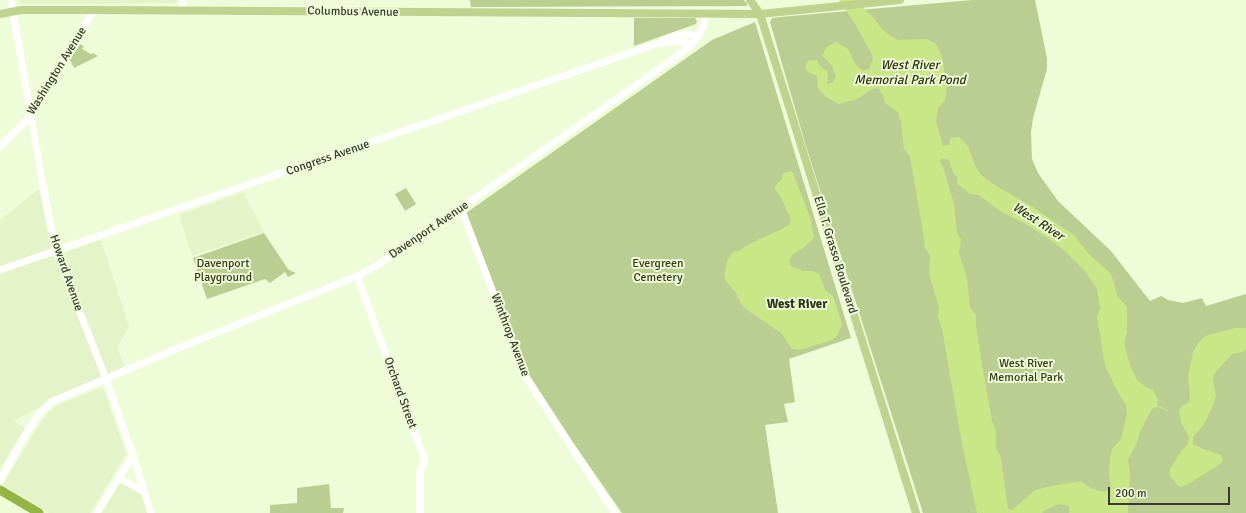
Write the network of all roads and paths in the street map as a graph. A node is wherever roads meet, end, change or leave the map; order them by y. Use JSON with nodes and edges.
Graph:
{"nodes":[{"id":1,"x":11,"y":0,"type":"edge"},
{"id":2,"x":183,"y":0,"type":"edge"},
{"id":3,"x":750,"y":0,"type":"edge"},
{"id":4,"x":900,"y":0,"type":"edge"},
{"id":5,"x":94,"y":10,"type":"junction"},
{"id":6,"x":183,"y":10,"type":"junction"},
{"id":7,"x":13,"y":12,"type":"junction"},
{"id":8,"x":706,"y":13,"type":"junction"},
{"id":9,"x":0,"y":14,"type":"edge"},
{"id":10,"x":760,"y":14,"type":"junction"},
{"id":11,"x":698,"y":36,"type":"junction"},
{"id":12,"x":656,"y":44,"type":"junction"},
{"id":13,"x":692,"y":44,"type":"junction"},
{"id":14,"x":31,"y":114,"type":"junction"},
{"id":15,"x":0,"y":147,"type":"edge"},
{"id":16,"x":461,"y":208,"type":"junction"},
{"id":17,"x":56,"y":251,"type":"junction"},
{"id":18,"x":0,"y":270,"type":"edge"},
{"id":19,"x":357,"y":276,"type":"junction"},
{"id":20,"x":106,"y":379,"type":"junction"},
{"id":21,"x":133,"y":455,"type":"junction"},
{"id":22,"x":119,"y":478,"type":"junction"},
{"id":23,"x":0,"y":480,"type":"edge"},
{"id":24,"x":0,"y":490,"type":"edge"},
{"id":25,"x":144,"y":492,"type":"junction"},
{"id":26,"x":39,"y":513,"type":"edge"},
{"id":27,"x":97,"y":513,"type":"edge"},
{"id":28,"x":151,"y":513,"type":"edge"},
{"id":29,"x":420,"y":513,"type":"edge"},
{"id":30,"x":615,"y":513,"type":"edge"},
{"id":31,"x":916,"y":513,"type":"edge"}],
"edges":[{"from":1,"to":7,"type":"main road","name":"Howard Avenue"},
{"from":2,"to":6,"type":"main road"},
{"from":3,"to":10,"type":"main road","name":"Ella T. Grasso Boulevard"},
{"from":4,"to":10,"type":"main road"},
{"from":5,"to":6,"type":"main road","name":"Columbus Avenue"},
{"from":5,"to":7,"type":"main road","name":"Columbus Avenue"},
{"from":5,"to":14,"type":"main road","name":"Washington Avenue"},
{"from":6,"to":8,"type":"main road","name":"Columbus Avenue"},
{"from":7,"to":9,"type":"main road","name":"Columbus Avenue"},
{"from":7,"to":14,"type":"main road","name":"Howard Avenue"},
{"from":8,"to":10,"type":"main road"},
{"from":8,"to":11,"type":"main road","name":"Davenport Avenue"},
{"from":10,"to":31,"type":"main road","name":"Ella T. Grasso Boulevard"},
{"from":11,"to":12,"type":"main road","name":"Congress Avenue"},
{"from":11,"to":13,"type":"main road","name":"Davenport Avenue"},
{"from":12,"to":13,"type":"main road","name":"Congress Avenue"},
{"from":12,"to":17,"type":"main road","name":"Congress Avenue"},
{"from":13,"to":16,"type":"main road","name":"Davenport Avenue"},
{"from":14,"to":15,"type":"main road","name":"Washington Avenue"},
{"from":14,"to":17,"type":"main road","name":"Howard Avenue"},
{"from":16,"to":19,"type":"main road","name":"Davenport Avenue"},
{"from":16,"to":30,"type":"main road","name":"Winthrop Avenue"},
{"from":17,"to":18,"type":"main road","name":"Congress Avenue"},
{"from":17,"to":20,"type":"main road","name":"Howard Avenue"},
{"from":19,"to":20,"type":"main road","name":"Davenport Avenue"},
{"from":19,"to":29,"type":"main road","name":"Orchard Street"},
{"from":20,"to":21,"type":"main road","name":"Howard Avenue"},
{"from":20,"to":23,"type":"main road","name":"Davenport Avenue"},
{"from":21,"to":22,"type":"main road"},
{"from":21,"to":25,"type":"main road","name":"Howard Avenue"},
{"from":22,"to":25,"type":"main road"},
{"from":22,"to":27,"type":"main road"},
{"from":24,"to":26,"type":"highway"},
{"from":25,"to":28,"type":"main road","name":"Howard Avenue"}]}
